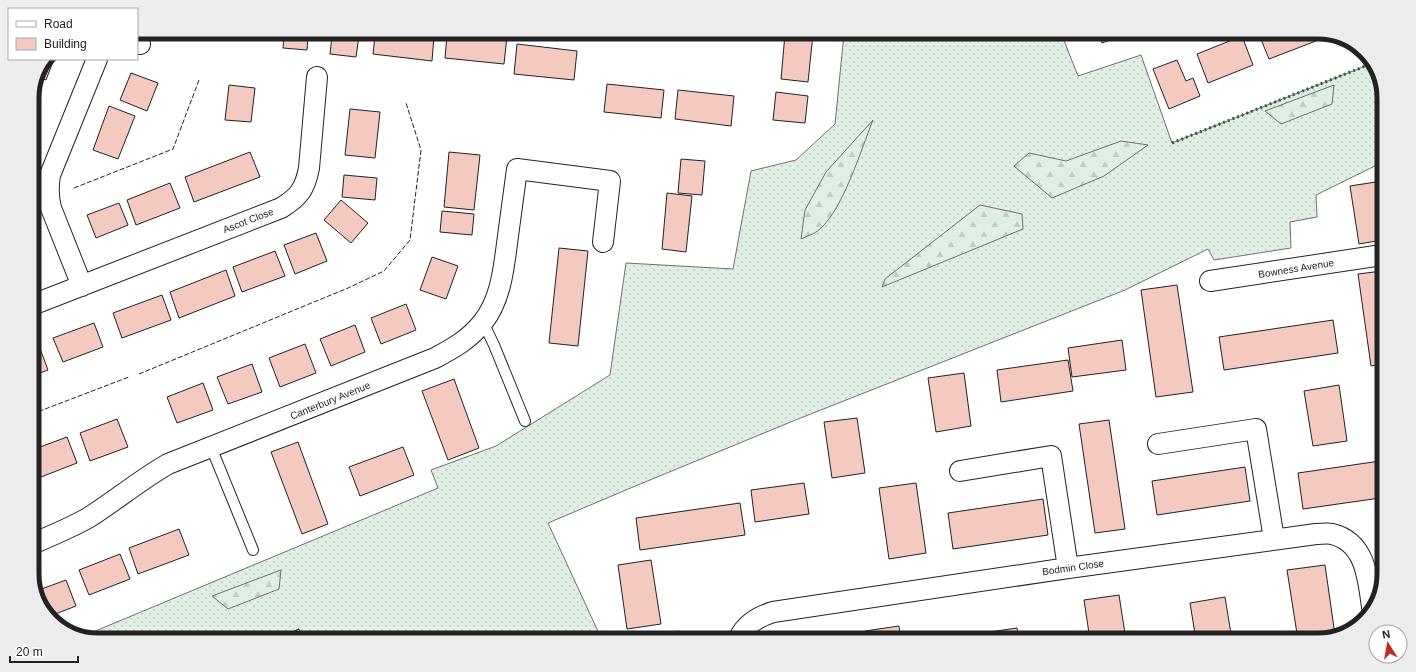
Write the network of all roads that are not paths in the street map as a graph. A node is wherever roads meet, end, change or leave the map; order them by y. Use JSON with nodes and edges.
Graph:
{"nodes":[{"id":1,"x":96,"y":60,"type":"edge"},
{"id":2,"x":317,"y":77,"type":"dead end"},
{"id":3,"x":603,"y":242,"type":"dead end"},
{"id":4,"x":1377,"y":256,"type":"edge"},
{"id":5,"x":1210,"y":281,"type":"dead end"},
{"id":6,"x":82,"y":286,"type":"junction"},
{"id":7,"x":39,"y":302,"type":"edge"},
{"id":8,"x":483,"y":322,"type":"junction"},
{"id":9,"x":525,"y":421,"type":"dead end"},
{"id":10,"x":1158,"y":444,"type":"dead end"},
{"id":11,"x":211,"y":447,"type":"junction"},
{"id":12,"x":960,"y":471,"type":"dead end"},
{"id":13,"x":1274,"y":539,"type":"junction"},
{"id":14,"x":39,"y":541,"type":"edge"},
{"id":15,"x":253,"y":550,"type":"dead end"},
{"id":16,"x":1068,"y":568,"type":"junction"},
{"id":17,"x":1371,"y":599,"type":"edge"},
{"id":18,"x":742,"y":633,"type":"edge"}],
"edges":[{"from":1,"to":6,"type":"street"},
{"from":2,"to":6,"type":"street","name":"Ascot Close"},
{"from":3,"to":8,"type":"street","name":"Canterbury Avenue"},
{"from":4,"to":5,"type":"street","name":"Bowness Avenue"},
{"from":6,"to":7,"type":"street","name":"Ascot Close"},
{"from":8,"to":9,"type":"lane"},
{"from":8,"to":11,"type":"street","name":"Canterbury Avenue"},
{"from":10,"to":13,"type":"street"},
{"from":11,"to":14,"type":"street","name":"Canterbury Avenue"},
{"from":11,"to":15,"type":"lane"},
{"from":12,"to":16,"type":"street"},
{"from":13,"to":16,"type":"street","name":"Bodmin Close"},
{"from":13,"to":17,"type":"street","name":"Bodmin Close"},
{"from":16,"to":18,"type":"street","name":"Bodmin Close"}]}
